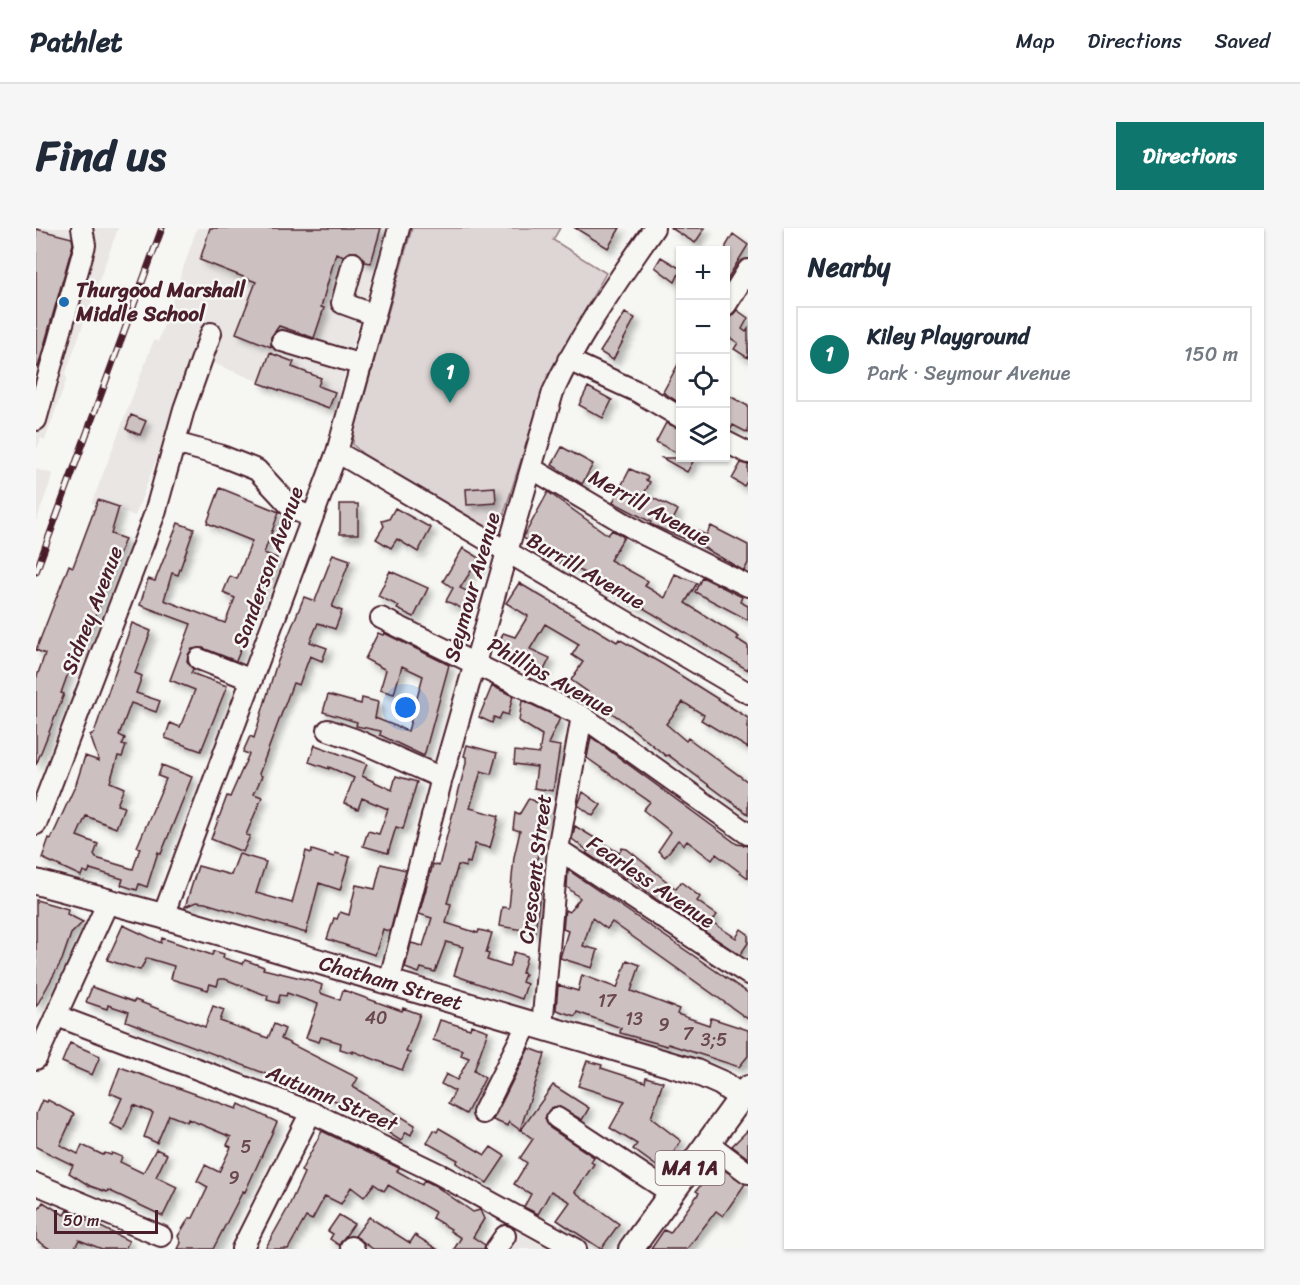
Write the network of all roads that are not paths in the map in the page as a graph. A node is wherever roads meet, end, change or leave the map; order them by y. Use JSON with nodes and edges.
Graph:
{"nodes":[{"id":1,"x":82,"y":228,"type":"edge"},
{"id":2,"x":399,"y":228,"type":"edge"},
{"id":3,"x":654,"y":228,"type":"edge"},
{"id":4,"x":353,"y":263,"type":"dead end"},
{"id":5,"x":748,"y":270,"type":"edge"},
{"id":6,"x":729,"y":300,"type":"edge"},
{"id":7,"x":375,"y":315,"type":"junction"},
{"id":8,"x":211,"y":333,"type":"dead end"},
{"id":9,"x":282,"y":341,"type":"dead end"},
{"id":10,"x":568,"y":360,"type":"junction"},
{"id":11,"x":362,"y":365,"type":"junction"},
{"id":12,"x":676,"y":414,"type":"edge"},
{"id":13,"x":36,"y":420,"type":"edge"},
{"id":14,"x":175,"y":443,"type":"junction"},
{"id":15,"x":730,"y":444,"type":"edge"},
{"id":16,"x":337,"y":452,"type":"junction"},
{"id":17,"x":748,"y":453,"type":"edge"},
{"id":18,"x":531,"y":468,"type":"junction"},
{"id":19,"x":312,"y":517,"type":"junction"},
{"id":20,"x":506,"y":551,"type":"junction"},
{"id":21,"x":748,"y":586,"type":"edge"},
{"id":22,"x":381,"y":618,"type":"dead end"},
{"id":23,"x":199,"y":659,"type":"dead end"},
{"id":24,"x":475,"y":662,"type":"junction"},
{"id":25,"x":252,"y":680,"type":"junction"},
{"id":26,"x":748,"y":693,"type":"edge"},
{"id":27,"x":582,"y":716,"type":"junction"},
{"id":28,"x":328,"y":730,"type":"dead end"},
{"id":29,"x":442,"y":778,"type":"junction"},
{"id":30,"x":36,"y":824,"type":"edge"},
{"id":31,"x":748,"y":834,"type":"edge"},
{"id":32,"x":558,"y":849,"type":"junction"},
{"id":33,"x":36,"y":882,"type":"edge"},
{"id":34,"x":108,"y":902,"type":"junction"},
{"id":35,"x":163,"y":916,"type":"junction"},
{"id":36,"x":748,"y":974,"type":"edge"},
{"id":37,"x":389,"y":982,"type":"junction"},
{"id":38,"x":48,"y":1023,"type":"edge"},
{"id":39,"x":535,"y":1025,"type":"junction"},
{"id":40,"x":36,"y":1059,"type":"edge"},
{"id":41,"x":743,"y":1101,"type":"edge"},
{"id":42,"x":310,"y":1112,"type":"junction"},
{"id":43,"x":483,"y":1113,"type":"dead end"},
{"id":44,"x":557,"y":1118,"type":"dead end"},
{"id":45,"x":708,"y":1143,"type":"junction"},
{"id":46,"x":748,"y":1173,"type":"edge"},
{"id":47,"x":36,"y":1184,"type":"edge"},
{"id":48,"x":671,"y":1194,"type":"junction"},
{"id":49,"x":161,"y":1236,"type":"dead end"},
{"id":50,"x":242,"y":1249,"type":"edge"},
{"id":51,"x":576,"y":1249,"type":"edge"},
{"id":52,"x":631,"y":1249,"type":"edge"}],
"edges":[{"from":1,"to":13,"type":"street"},
{"from":2,"to":7,"type":"street","name":"Sanderson Avenue"},
{"from":3,"to":10,"type":"street","name":"Seymour Avenue"},
{"from":4,"to":7,"type":"street"},
{"from":5,"to":6,"type":"street"},
{"from":7,"to":11,"type":"street","name":"Sanderson Avenue"},
{"from":8,"to":14,"type":"street","name":"Sidney Avenue"},
{"from":9,"to":11,"type":"street"},
{"from":10,"to":12,"type":"street"},
{"from":10,"to":18,"type":"street","name":"Seymour Avenue"},
{"from":11,"to":16,"type":"street","name":"Sanderson Avenue"},
{"from":14,"to":19,"type":"street"},
{"from":14,"to":30,"type":"street","name":"Sidney Avenue"},
{"from":15,"to":17,"type":"street"},
{"from":16,"to":19,"type":"street","name":"Sanderson Avenue"},
{"from":16,"to":20,"type":"street","name":"Burrill Avenue"},
{"from":18,"to":20,"type":"street","name":"Seymour Avenue"},
{"from":18,"to":21,"type":"street","name":"Merrill Avenue"},
{"from":19,"to":25,"type":"street","name":"Sanderson Avenue"},
{"from":20,"to":24,"type":"street","name":"Seymour Avenue"},
{"from":20,"to":26,"type":"street","name":"Burrill Avenue"},
{"from":22,"to":24,"type":"street","name":"Phillips Avenue"},
{"from":23,"to":25,"type":"street"},
{"from":24,"to":27,"type":"street","name":"Phillips Avenue"},
{"from":24,"to":29,"type":"street","name":"Seymour Avenue"},
{"from":25,"to":35,"type":"street","name":"Sanderson Avenue"},
{"from":27,"to":31,"type":"street","name":"Phillips Avenue"},
{"from":27,"to":32,"type":"street","name":"Crescent Street"},
{"from":28,"to":29,"type":"street"},
{"from":29,"to":37,"type":"street","name":"Seymour Avenue"},
{"from":32,"to":36,"type":"street","name":"Fearless Avenue"},
{"from":32,"to":39,"type":"street","name":"Crescent Street"},
{"from":33,"to":34,"type":"main road","name":"Chatham Street"},
{"from":34,"to":35,"type":"main road","name":"Chatham Street"},
{"from":34,"to":38,"type":"street"},
{"from":35,"to":37,"type":"main road","name":"Chatham Street"},
{"from":37,"to":39,"type":"main road","name":"Chatham Street"},
{"from":38,"to":40,"type":"street"},
{"from":38,"to":42,"type":"street","name":"Autumn Street"},
{"from":39,"to":41,"type":"main road","name":"Chatham Street"},
{"from":39,"to":43,"type":"street"},
{"from":41,"to":45,"type":"main road","number":"MA 1A"},
{"from":42,"to":50,"type":"street"},
{"from":42,"to":51,"type":"street","name":"Autumn Street"},
{"from":44,"to":48,"type":"street"},
{"from":45,"to":46,"type":"street"},
{"from":45,"to":48,"type":"main road","number":"MA 1A"},
{"from":47,"to":49,"type":"street"},
{"from":48,"to":52,"type":"main road","number":"MA 1A"}]}
